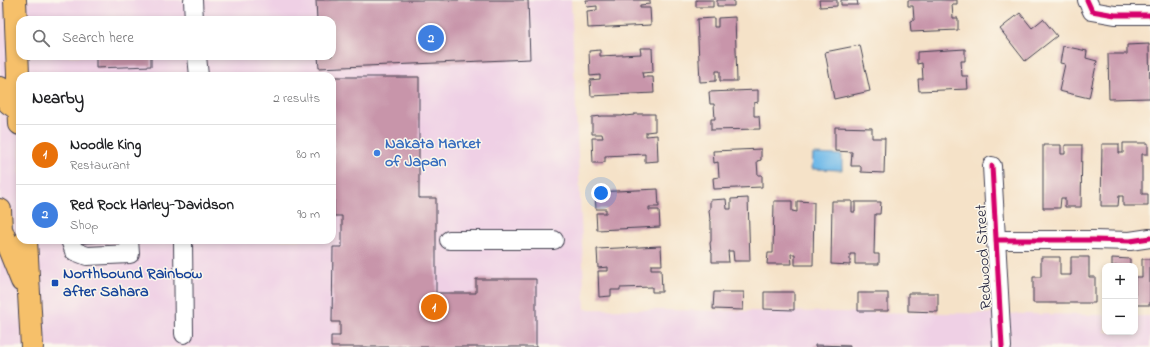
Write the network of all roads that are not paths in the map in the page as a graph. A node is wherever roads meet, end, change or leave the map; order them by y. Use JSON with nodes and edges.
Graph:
{"nodes":[{"id":1,"x":15,"y":0,"type":"edge"},
{"id":2,"x":193,"y":0,"type":"edge"},
{"id":3,"x":1089,"y":6,"type":"edge"},
{"id":4,"x":1150,"y":15,"type":"edge"},
{"id":5,"x":194,"y":16,"type":"edge"},
{"id":6,"x":16,"y":23,"type":"edge"},
{"id":7,"x":18,"y":60,"type":"edge"},
{"id":8,"x":197,"y":60,"type":"edge"},
{"id":9,"x":18,"y":72,"type":"edge"},
{"id":10,"x":199,"y":72,"type":"edge"},
{"id":11,"x":0,"y":88,"type":"edge"},
{"id":12,"x":16,"y":112,"type":"edge"},
{"id":13,"x":992,"y":166,"type":"dead end"},
{"id":14,"x":0,"y":210,"type":"edge"},
{"id":15,"x":1150,"y":238,"type":"edge"},
{"id":16,"x":449,"y":240,"type":"dead end"},
{"id":17,"x":554,"y":240,"type":"dead end"},
{"id":18,"x":996,"y":240,"type":"junction"},
{"id":19,"x":26,"y":244,"type":"edge"},
{"id":20,"x":69,"y":244,"type":"edge"},
{"id":21,"x":71,"y":244,"type":"edge"},
{"id":22,"x":129,"y":244,"type":"edge"},
{"id":23,"x":183,"y":244,"type":"edge"},
{"id":24,"x":89,"y":264,"type":"dead end"},
{"id":25,"x":29,"y":297,"type":"junction"},
{"id":26,"x":184,"y":334,"type":"dead end"},
{"id":27,"x":32,"y":347,"type":"edge"},
{"id":28,"x":1002,"y":347,"type":"edge"}],
"edges":[{"from":1,"to":6,"type":"main road"},
{"from":2,"to":5,"type":"street"},
{"from":3,"to":4,"type":"street"},
{"from":7,"to":9,"type":"main road"},
{"from":8,"to":10,"type":"street"},
{"from":11,"to":12,"type":"main road"},
{"from":13,"to":18,"type":"street","name":"Redwood Street"},
{"from":14,"to":25,"type":"main road"},
{"from":15,"to":18,"type":"street"},
{"from":16,"to":17,"type":"street"},
{"from":18,"to":28,"type":"street","name":"Redwood Street"},
{"from":19,"to":25,"type":"main road"},
{"from":20,"to":24,"type":"street"},
{"from":21,"to":22,"type":"street"},
{"from":23,"to":26,"type":"street"},
{"from":25,"to":27,"type":"main road"}]}
